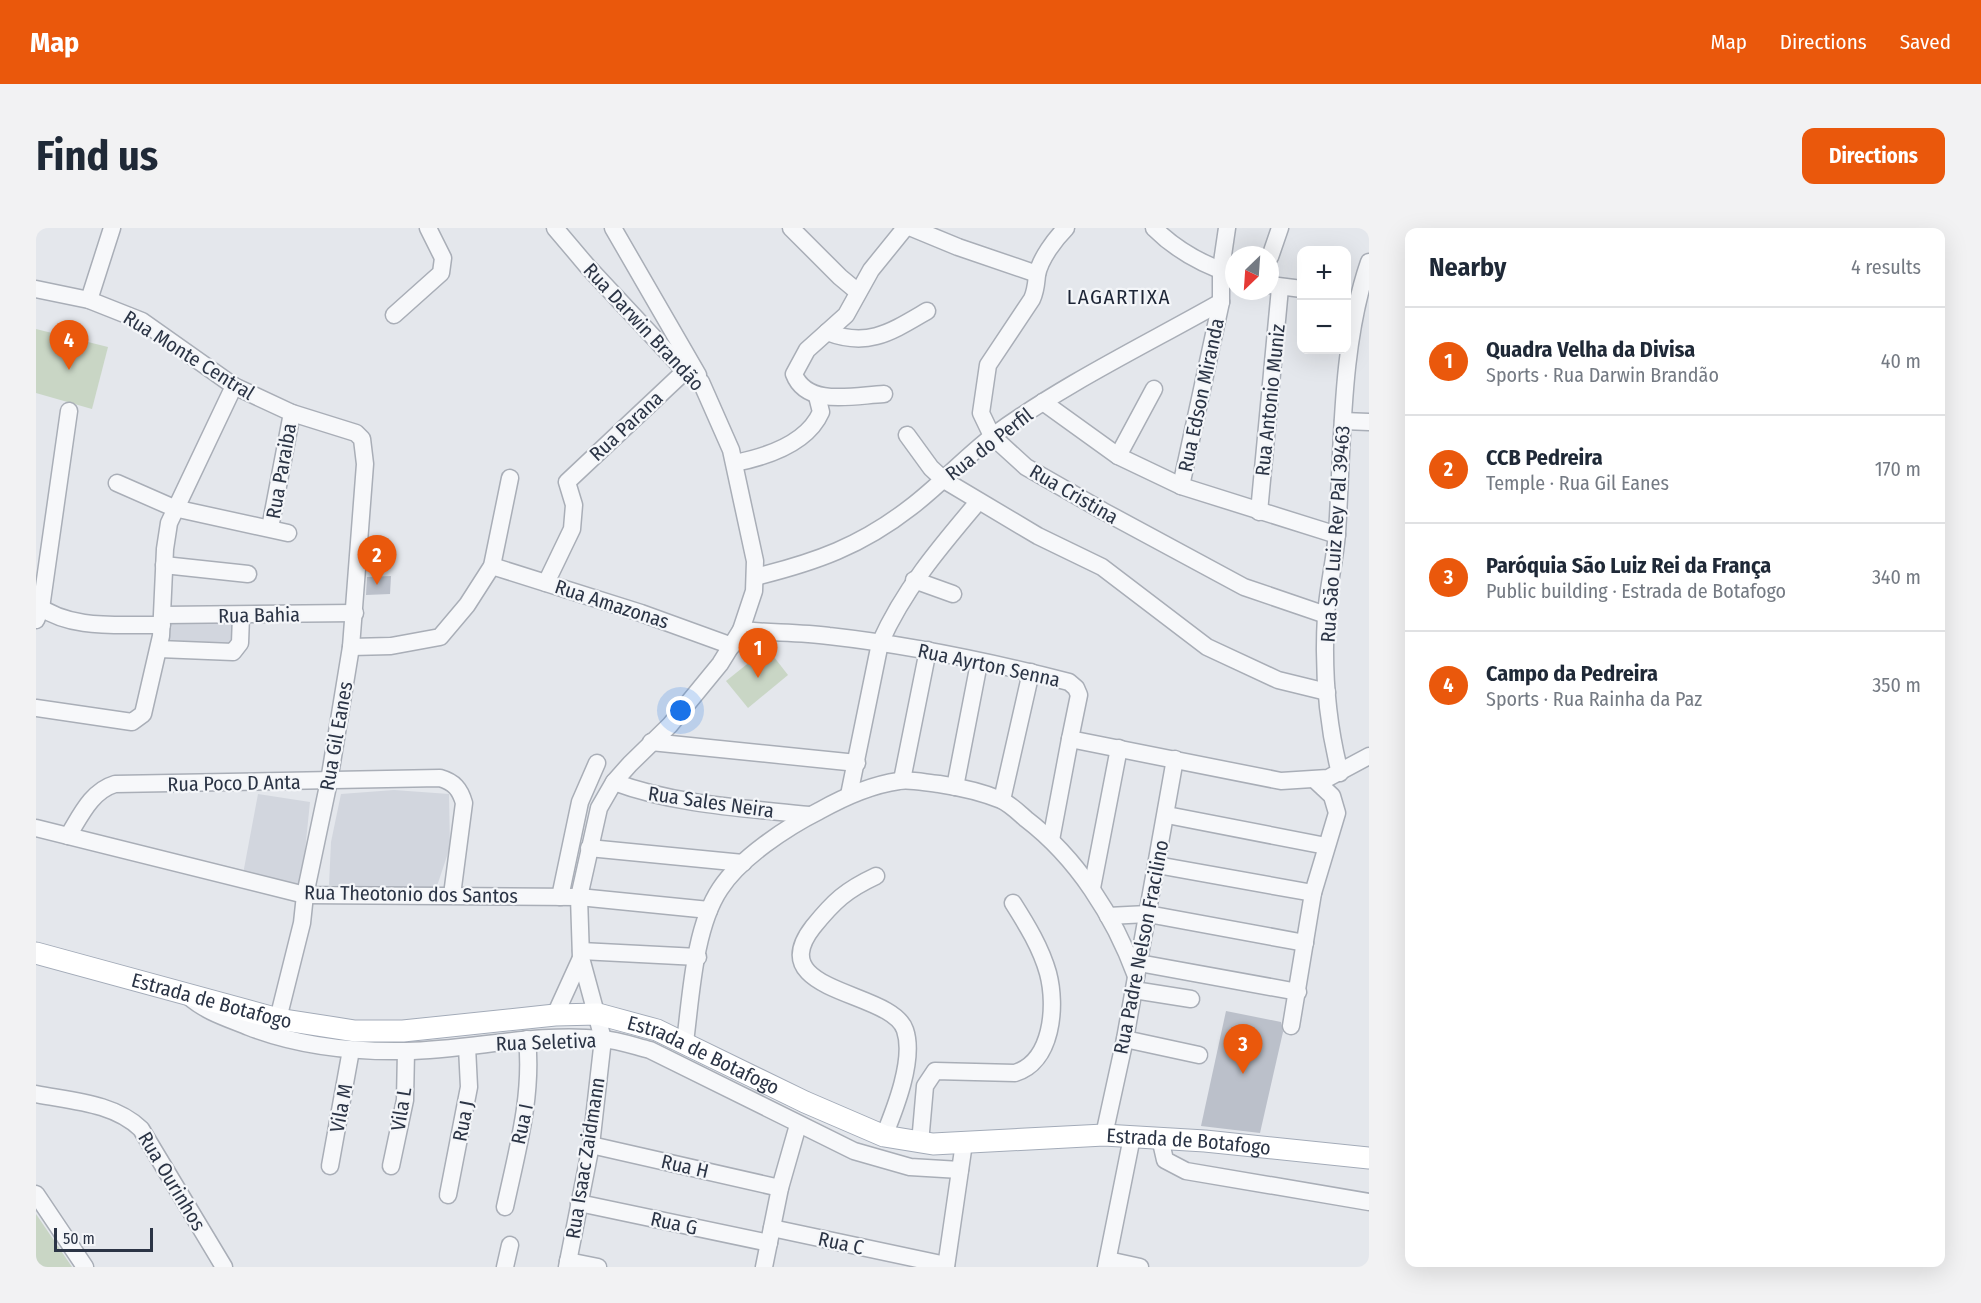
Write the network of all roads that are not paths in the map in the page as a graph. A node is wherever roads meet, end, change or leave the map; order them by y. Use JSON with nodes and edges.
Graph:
{"nodes":[{"id":1,"x":112,"y":228,"type":"edge"},
{"id":2,"x":428,"y":228,"type":"edge"},
{"id":3,"x":555,"y":228,"type":"edge"},
{"id":4,"x":613,"y":228,"type":"edge"},
{"id":5,"x":791,"y":228,"type":"edge"},
{"id":6,"x":905,"y":228,"type":"edge"},
{"id":7,"x":912,"y":228,"type":"edge"},
{"id":8,"x":1066,"y":228,"type":"edge"},
{"id":9,"x":1154,"y":228,"type":"edge"},
{"id":10,"x":1227,"y":228,"type":"edge"},
{"id":11,"x":1280,"y":228,"type":"edge"},
{"id":12,"x":1227,"y":246,"type":"edge"},
{"id":13,"x":1274,"y":246,"type":"edge"},
{"id":14,"x":1369,"y":262,"type":"edge"},
{"id":15,"x":1225,"y":271,"type":"edge"},
{"id":16,"x":1037,"y":274,"type":"junction"},
{"id":17,"x":1225,"y":282,"type":"edge"},
{"id":18,"x":1279,"y":287,"type":"edge"},
{"id":19,"x":36,"y":289,"type":"edge"},
{"id":20,"x":1297,"y":289,"type":"edge"},
{"id":21,"x":858,"y":291,"type":"junction"},
{"id":22,"x":1358,"y":294,"type":"edge"},
{"id":23,"x":89,"y":300,"type":"junction"},
{"id":24,"x":1274,"y":300,"type":"edge"},
{"id":25,"x":1221,"y":302,"type":"junction"},
{"id":26,"x":927,"y":311,"type":"dead end"},
{"id":27,"x":394,"y":315,"type":"dead end"},
{"id":28,"x":826,"y":332,"type":"junction"},
{"id":29,"x":685,"y":371,"type":"junction"},
{"id":30,"x":701,"y":382,"type":"junction"},
{"id":31,"x":234,"y":386,"type":"junction"},
{"id":32,"x":1154,"y":389,"type":"dead end"},
{"id":33,"x":884,"y":394,"type":"dead end"},
{"id":34,"x":817,"y":396,"type":"junction"},
{"id":35,"x":1043,"y":402,"type":"junction"},
{"id":36,"x":69,"y":411,"type":"dead end"},
{"id":37,"x":292,"y":413,"type":"junction"},
{"id":38,"x":1343,"y":421,"type":"junction"},
{"id":39,"x":1369,"y":422,"type":"edge"},
{"id":40,"x":907,"y":435,"type":"dead end"},
{"id":41,"x":992,"y":436,"type":"junction"},
{"id":42,"x":365,"y":450,"type":"joint"},
{"id":43,"x":1118,"y":456,"type":"junction"},
{"id":44,"x":735,"y":463,"type":"junction"},
{"id":45,"x":510,"y":478,"type":"dead end"},
{"id":46,"x":944,"y":480,"type":"junction"},
{"id":47,"x":117,"y":483,"type":"dead end"},
{"id":48,"x":1181,"y":486,"type":"junction"},
{"id":49,"x":978,"y":502,"type":"junction"},
{"id":50,"x":174,"y":508,"type":"junction"},
{"id":51,"x":1259,"y":512,"type":"junction"},
{"id":52,"x":270,"y":528,"type":"junction"},
{"id":53,"x":288,"y":533,"type":"dead end"},
{"id":54,"x":1337,"y":535,"type":"junction"},
{"id":55,"x":164,"y":565,"type":"junction"},
{"id":56,"x":492,"y":566,"type":"junction"},
{"id":57,"x":248,"y":574,"type":"dead end"},
{"id":58,"x":755,"y":577,"type":"junction"},
{"id":59,"x":914,"y":580,"type":"junction"},
{"id":60,"x":546,"y":583,"type":"junction"},
{"id":61,"x":953,"y":594,"type":"dead end"},
{"id":62,"x":38,"y":611,"type":"edge"},
{"id":63,"x":355,"y":613,"type":"junction"},
{"id":64,"x":1326,"y":615,"type":"junction"},
{"id":65,"x":241,"y":616,"type":"junction"},
{"id":66,"x":162,"y":620,"type":"junction"},
{"id":67,"x":741,"y":630,"type":"junction"},
{"id":68,"x":880,"y":643,"type":"junction"},
{"id":69,"x":732,"y":646,"type":"junction"},
{"id":70,"x":351,"y":647,"type":"junction"},
{"id":71,"x":159,"y":649,"type":"junction"},
{"id":72,"x":928,"y":651,"type":"junction"},
{"id":73,"x":979,"y":663,"type":"junction"},
{"id":74,"x":1031,"y":672,"type":"junction"},
{"id":75,"x":1327,"y":692,"type":"junction"},
{"id":76,"x":36,"y":708,"type":"edge"},
{"id":77,"x":1070,"y":739,"type":"junction"},
{"id":78,"x":651,"y":742,"type":"junction"},
{"id":79,"x":1119,"y":748,"type":"junction"},
{"id":80,"x":1369,"y":756,"type":"edge"},
{"id":81,"x":1175,"y":759,"type":"junction"},
{"id":82,"x":597,"y":763,"type":"dead end"},
{"id":83,"x":857,"y":763,"type":"junction"},
{"id":84,"x":1340,"y":773,"type":"junction"},
{"id":85,"x":902,"y":780,"type":"junction"},
{"id":86,"x":1316,"y":781,"type":"junction"},
{"id":87,"x":329,"y":782,"type":"junction"},
{"id":88,"x":614,"y":782,"type":"junction"},
{"id":89,"x":955,"y":787,"type":"junction"},
{"id":90,"x":849,"y":795,"type":"junction"},
{"id":91,"x":1002,"y":800,"type":"junction"},
{"id":92,"x":809,"y":815,"type":"junction"},
{"id":93,"x":1167,"y":816,"type":"junction"},
{"id":94,"x":36,"y":828,"type":"edge"},
{"id":95,"x":68,"y":836,"type":"junction"},
{"id":96,"x":1051,"y":840,"type":"junction"},
{"id":97,"x":1326,"y":846,"type":"junction"},
{"id":98,"x":589,"y":848,"type":"junction"},
{"id":99,"x":743,"y":863,"type":"junction"},
{"id":100,"x":1157,"y":865,"type":"junction"},
{"id":101,"x":876,"y":876,"type":"dead end"},
{"id":102,"x":1092,"y":888,"type":"junction"},
{"id":103,"x":1313,"y":893,"type":"junction"},
{"id":104,"x":305,"y":895,"type":"junction"},
{"id":105,"x":452,"y":895,"type":"junction"},
{"id":106,"x":560,"y":897,"type":"junction"},
{"id":107,"x":579,"y":897,"type":"junction"},
{"id":108,"x":1013,"y":903,"type":"dead end"},
{"id":109,"x":709,"y":910,"type":"junction"},
{"id":110,"x":1148,"y":914,"type":"junction"},
{"id":111,"x":1108,"y":916,"type":"junction"},
{"id":112,"x":1305,"y":943,"type":"junction"},
{"id":113,"x":36,"y":953,"type":"edge"},
{"id":114,"x":581,"y":954,"type":"junction"},
{"id":115,"x":698,"y":957,"type":"junction"},
{"id":116,"x":1136,"y":976,"type":"junction"},
{"id":117,"x":1298,"y":992,"type":"junction"},
{"id":118,"x":188,"y":996,"type":"junction"},
{"id":119,"x":1191,"y":999,"type":"dead end"},
{"id":120,"x":598,"y":1014,"type":"junction"},
{"id":121,"x":555,"y":1015,"type":"junction"},
{"id":122,"x":278,"y":1018,"type":"junction"},
{"id":123,"x":634,"y":1024,"type":"junction"},
{"id":124,"x":1291,"y":1026,"type":"dead end"},
{"id":125,"x":527,"y":1039,"type":"junction"},
{"id":126,"x":603,"y":1039,"type":"junction"},
{"id":127,"x":1125,"y":1039,"type":"junction"},
{"id":128,"x":685,"y":1042,"type":"junction"},
{"id":129,"x":467,"y":1047,"type":"junction"},
{"id":130,"x":351,"y":1050,"type":"junction"},
{"id":131,"x":406,"y":1051,"type":"junction"},
{"id":132,"x":1199,"y":1055,"type":"dead end"},
{"id":133,"x":36,"y":1094,"type":"edge"},
{"id":134,"x":798,"y":1125,"type":"junction"},
{"id":135,"x":1104,"y":1135,"type":"junction"},
{"id":136,"x":884,"y":1136,"type":"junction"},
{"id":137,"x":1132,"y":1137,"type":"junction"},
{"id":138,"x":1160,"y":1138,"type":"junction"},
{"id":139,"x":920,"y":1143,"type":"junction"},
{"id":140,"x":964,"y":1143,"type":"junction"},
{"id":141,"x":591,"y":1145,"type":"junction"},
{"id":142,"x":1369,"y":1158,"type":"edge"},
{"id":143,"x":330,"y":1166,"type":"dead end"},
{"id":144,"x":391,"y":1166,"type":"dead end"},
{"id":145,"x":960,"y":1170,"type":"junction"},
{"id":146,"x":780,"y":1188,"type":"junction"},
{"id":147,"x":36,"y":1194,"type":"edge"},
{"id":148,"x":448,"y":1195,"type":"dead end"},
{"id":149,"x":1369,"y":1202,"type":"edge"},
{"id":150,"x":579,"y":1203,"type":"junction"},
{"id":151,"x":505,"y":1207,"type":"dead end"},
{"id":152,"x":770,"y":1235,"type":"junction"},
{"id":153,"x":510,"y":1245,"type":"dead end"},
{"id":154,"x":567,"y":1264,"type":"edge"},
{"id":155,"x":1107,"y":1264,"type":"edge"},
{"id":156,"x":946,"y":1266,"type":"edge"},
{"id":157,"x":85,"y":1267,"type":"edge"},
{"id":158,"x":224,"y":1267,"type":"edge"},
{"id":159,"x":505,"y":1267,"type":"edge"},
{"id":160,"x":598,"y":1267,"type":"edge"},
{"id":161,"x":764,"y":1267,"type":"edge"},
{"id":162,"x":1140,"y":1267,"type":"edge"}],
"edges":[{"from":1,"to":23,"type":"street"},
{"from":2,"to":27,"type":"street"},
{"from":3,"to":29,"type":"street","name":"Rua Darwin Brandão"},
{"from":4,"to":30,"type":"street"},
{"from":5,"to":21,"type":"street"},
{"from":6,"to":21,"type":"street"},
{"from":7,"to":16,"type":"street"},
{"from":8,"to":16,"type":"street","name":"Rua Cristina"},
{"from":9,"to":15,"type":"street"},
{"from":10,"to":12,"type":"street","name":"Rua Edson Miranda"},
{"from":11,"to":13,"type":"street"},
{"from":14,"to":22,"type":"street","name":"Rua Sāo Luiz Rey Pal 39463"},
{"from":16,"to":41,"type":"street","name":"Rua Cristina"},
{"from":17,"to":25,"type":"street","name":"Rua Edson Miranda"},
{"from":18,"to":20,"type":"street"},
{"from":19,"to":23,"type":"street","name":"Rua Monte Central"},
{"from":21,"to":28,"type":"street"},
{"from":22,"to":38,"type":"street","name":"Rua Sāo Luiz Rey Pal 39463"},
{"from":23,"to":31,"type":"street","name":"Rua Monte Central"},
{"from":24,"to":51,"type":"street","name":"Rua Antonio Muniz"},
{"from":25,"to":35,"type":"street","name":"Rua do Perfil"},
{"from":25,"to":48,"type":"street","name":"Rua Edson Miranda"},
{"from":26,"to":28,"type":"street"},
{"from":28,"to":34,"type":"street"},
{"from":29,"to":30,"type":"street","name":"Rua Darwin Brandão"},
{"from":29,"to":60,"type":"street","name":"Rua Parana"},
{"from":30,"to":44,"type":"street","name":"Rua Darwin Brandão"},
{"from":31,"to":37,"type":"street","name":"Rua Monte Central"},
{"from":31,"to":50,"type":"street"},
{"from":32,"to":43,"type":"street"},
{"from":33,"to":34,"type":"street"},
{"from":34,"to":44,"type":"street"},
{"from":35,"to":41,"type":"street","name":"Rua do Perfil"},
{"from":35,"to":43,"type":"street"},
{"from":36,"to":62,"type":"street"},
{"from":37,"to":42,"type":"street","name":"Rua Monte Central"},
{"from":37,"to":52,"type":"street","name":"Rua Paraiba"},
{"from":38,"to":39,"type":"street"},
{"from":38,"to":54,"type":"street","name":"Rua Sāo Luiz Rey Pal 39463"},
{"from":40,"to":46,"type":"street"},
{"from":41,"to":46,"type":"street","name":"Rua do Perfil"},
{"from":41,"to":64,"type":"street","name":"Rua Cristina"},
{"from":42,"to":63,"type":"street","name":"Rua Gil Eanes"},
{"from":43,"to":48,"type":"street"},
{"from":44,"to":58,"type":"street","name":"Rua Darwin Brandão"},
{"from":45,"to":56,"type":"street"},
{"from":46,"to":49,"type":"street"},
{"from":46,"to":58,"type":"street","name":"Rua do Perfil"},
{"from":47,"to":50,"type":"street"},
{"from":48,"to":51,"type":"street"},
{"from":49,"to":59,"type":"street"},
{"from":49,"to":75,"type":"street"},
{"from":50,"to":52,"type":"street"},
{"from":50,"to":55,"type":"street"},
{"from":51,"to":54,"type":"street"},
{"from":52,"to":53,"type":"street"},
{"from":54,"to":64,"type":"street","name":"Rua Sāo Luiz Rey Pal 39463"},
{"from":55,"to":57,"type":"street"},
{"from":55,"to":66,"type":"street"},
{"from":56,"to":60,"type":"street","name":"Rua Amazonas"},
{"from":56,"to":70,"type":"street"},
{"from":58,"to":67,"type":"street","name":"Rua Darwin Brandão"},
{"from":59,"to":61,"type":"street"},
{"from":59,"to":68,"type":"street"},
{"from":60,"to":69,"type":"street","name":"Rua Amazonas"},
{"from":62,"to":66,"type":"street","name":"Rua Bahia"},
{"from":63,"to":65,"type":"street","name":"Rua Bahia"},
{"from":63,"to":70,"type":"street","name":"Rua Gil Eanes"},
{"from":64,"to":75,"type":"street","name":"Rua Sāo Luiz Rey Pal 39463"},
{"from":65,"to":66,"type":"street","name":"Rua Bahia"},
{"from":65,"to":71,"type":"street"},
{"from":66,"to":71,"type":"street"},
{"from":67,"to":68,"type":"street","name":"Rua Ayrton Senna"},
{"from":67,"to":69,"type":"street","name":"Rua Darwin Brandão"},
{"from":68,"to":72,"type":"street","name":"Rua Ayrton Senna"},
{"from":68,"to":83,"type":"street"},
{"from":69,"to":78,"type":"street","name":"Rua Darwin Brandão"},
{"from":70,"to":87,"type":"street","name":"Rua Gil Eanes"},
{"from":71,"to":76,"type":"street"},
{"from":72,"to":73,"type":"street","name":"Rua Ayrton Senna"},
{"from":72,"to":85,"type":"street"},
{"from":73,"to":74,"type":"street","name":"Rua Ayrton Senna"},
{"from":73,"to":89,"type":"street"},
{"from":74,"to":77,"type":"street","name":"Rua Ayrton Senna"},
{"from":74,"to":91,"type":"street"},
{"from":75,"to":84,"type":"street","name":"Rua Sāo Luiz Rey Pal 39463"},
{"from":77,"to":79,"type":"street"},
{"from":77,"to":96,"type":"street"},
{"from":78,"to":83,"type":"street"},
{"from":78,"to":88,"type":"street","name":"Rua Darwin Brandão"},
{"from":79,"to":81,"type":"street"},
{"from":79,"to":102,"type":"street"},
{"from":80,"to":84,"type":"street"},
{"from":81,"to":86,"type":"street"},
{"from":81,"to":93,"type":"street","name":"Rua Padre Nelson Fracilino"},
{"from":82,"to":106,"type":"street"},
{"from":83,"to":90,"type":"street"},
{"from":84,"to":86,"type":"street"},
{"from":85,"to":89,"type":"street"},
{"from":85,"to":90,"type":"street"},
{"from":86,"to":97,"type":"street"},
{"from":87,"to":95,"type":"street","name":"Rua Poco D Anta"},
{"from":87,"to":104,"type":"street","name":"Rua Gil Eanes"},
{"from":87,"to":105,"type":"street","name":"Rua Poco D Anta"},
{"from":88,"to":92,"type":"street","name":"Rua Sales Neira"},
{"from":88,"to":98,"type":"street","name":"Rua Darwin Brandão"},
{"from":89,"to":91,"type":"street"},
{"from":90,"to":92,"type":"street"},
{"from":91,"to":96,"type":"street"},
{"from":92,"to":99,"type":"street"},
{"from":93,"to":97,"type":"street"},
{"from":93,"to":100,"type":"street","name":"Rua Padre Nelson Fracilino"},
{"from":94,"to":95,"type":"street","name":"Rua Theotonio dos Santos"},
{"from":95,"to":104,"type":"street","name":"Rua Theotonio dos Santos"},
{"from":96,"to":102,"type":"street"},
{"from":97,"to":103,"type":"street"},
{"from":98,"to":99,"type":"street"},
{"from":98,"to":107,"type":"street","name":"Rua Darwin Brandão"},
{"from":99,"to":109,"type":"street"},
{"from":100,"to":103,"type":"street"},
{"from":100,"to":110,"type":"street","name":"Rua Padre Nelson Fracilino"},
{"from":101,"to":136,"type":"street"},
{"from":102,"to":111,"type":"street"},
{"from":103,"to":112,"type":"street"},
{"from":104,"to":105,"type":"street","name":"Rua Theotonio dos Santos"},
{"from":104,"to":122,"type":"street","name":"Rua Gil Eanes"},
{"from":105,"to":106,"type":"street","name":"Rua Theotonio dos Santos"},
{"from":106,"to":107,"type":"street","name":"Rua Theotonio dos Santos"},
{"from":107,"to":109,"type":"street","name":"Rua Theotonio dos Santos"},
{"from":107,"to":114,"type":"street","name":"Rua Darwin Brandão"},
{"from":108,"to":139,"type":"street"},
{"from":109,"to":115,"type":"street"},
{"from":110,"to":111,"type":"street"},
{"from":110,"to":112,"type":"street"},
{"from":110,"to":116,"type":"street","name":"Rua Padre Nelson Fracilino"},
{"from":111,"to":116,"type":"street"},
{"from":112,"to":117,"type":"street"},
{"from":113,"to":118,"type":"main road","name":"Estrada de Botafogo"},
{"from":114,"to":115,"type":"street"},
{"from":114,"to":120,"type":"street","name":"Rua Isaac Zaidmann"},
{"from":114,"to":121,"type":"street","name":"Rua Darwin Brandão"},
{"from":115,"to":128,"type":"street"},
{"from":116,"to":117,"type":"street"},
{"from":116,"to":119,"type":"street"},
{"from":116,"to":127,"type":"street","name":"Rua Padre Nelson Fracilino"},
{"from":117,"to":124,"type":"street"},
{"from":118,"to":122,"type":"main road","name":"Estrada de Botafogo"},
{"from":118,"to":130,"type":"street","name":"Rua Seletiva"},
{"from":120,"to":121,"type":"main road","name":"Estrada de Botafogo"},
{"from":120,"to":123,"type":"main road","name":"Estrada de Botafogo"},
{"from":120,"to":126,"type":"street","name":"Rua Isaac Zaidmann"},
{"from":121,"to":122,"type":"main road","name":"Estrada de Botafogo"},
{"from":123,"to":126,"type":"street"},
{"from":123,"to":128,"type":"main road","name":"Estrada de Botafogo"},
{"from":125,"to":126,"type":"street","name":"Rua Seletiva"},
{"from":125,"to":129,"type":"street","name":"Rua Seletiva"},
{"from":125,"to":151,"type":"street","name":"Rua I"},
{"from":126,"to":134,"type":"street","name":"Rua Seletiva"},
{"from":126,"to":141,"type":"street","name":"Rua Isaac Zaidmann"},
{"from":127,"to":132,"type":"street"},
{"from":127,"to":135,"type":"street","name":"Rua Padre Nelson Fracilino"},
{"from":128,"to":136,"type":"main road","name":"Estrada de Botafogo"},
{"from":129,"to":131,"type":"street","name":"Rua Seletiva"},
{"from":129,"to":148,"type":"street","name":"Rua J"},
{"from":130,"to":131,"type":"street","name":"Rua Seletiva"},
{"from":130,"to":143,"type":"street","name":"Vila M"},
{"from":131,"to":144,"type":"street","name":"Vila L"},
{"from":133,"to":158,"type":"street","name":"Rua Ourinhos"},
{"from":134,"to":145,"type":"street","name":"Rua Seletiva"},
{"from":134,"to":146,"type":"street"},
{"from":135,"to":137,"type":"main road","name":"Estrada de Botafogo"},
{"from":135,"to":140,"type":"main road","name":"Estrada de Botafogo"},
{"from":136,"to":139,"type":"main road","name":"Estrada de Botafogo"},
{"from":137,"to":138,"type":"main road","name":"Estrada de Botafogo"},
{"from":137,"to":155,"type":"street"},
{"from":138,"to":142,"type":"main road","name":"Estrada de Botafogo"},
{"from":138,"to":149,"type":"street"},
{"from":139,"to":140,"type":"main road","name":"Estrada de Botafogo"},
{"from":140,"to":145,"type":"street"},
{"from":141,"to":146,"type":"street","name":"Rua H"},
{"from":141,"to":150,"type":"street","name":"Rua Isaac Zaidmann"},
{"from":145,"to":156,"type":"street"},
{"from":146,"to":152,"type":"street"},
{"from":147,"to":157,"type":"street"},
{"from":150,"to":152,"type":"street","name":"Rua G"},
{"from":150,"to":154,"type":"street","name":"Rua Isaac Zaidmann"},
{"from":152,"to":156,"type":"street","name":"Rua C"},
{"from":152,"to":161,"type":"street"},
{"from":153,"to":159,"type":"street"},
{"from":154,"to":160,"type":"street"},
{"from":155,"to":162,"type":"street"}]}
